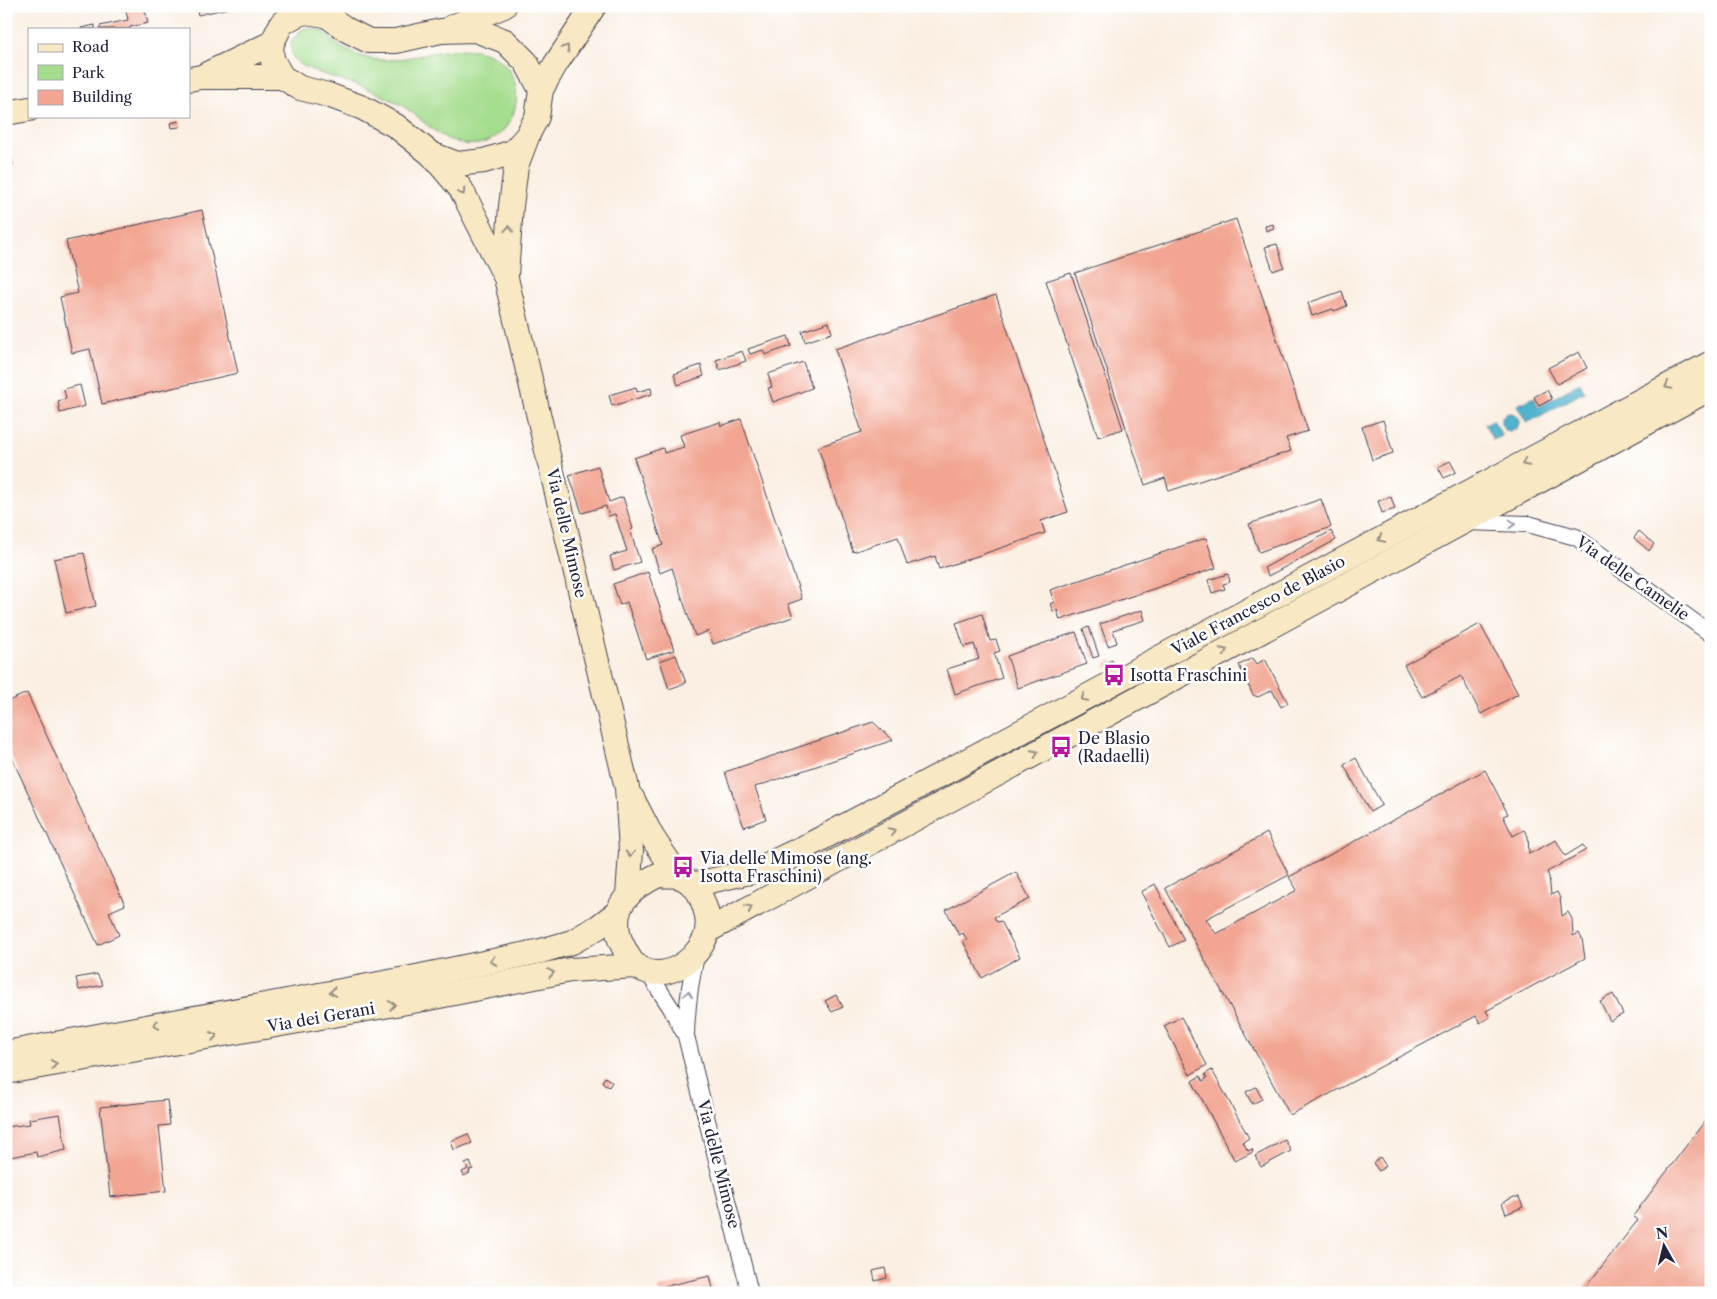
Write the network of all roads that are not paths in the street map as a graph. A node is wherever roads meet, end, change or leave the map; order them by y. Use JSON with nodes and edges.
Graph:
{"nodes":[{"id":1,"x":504,"y":6,"type":"edge"},
{"id":2,"x":594,"y":6,"type":"edge"},
{"id":3,"x":323,"y":11,"type":"edge"},
{"id":4,"x":281,"y":24,"type":"edge"},
{"id":5,"x":441,"y":31,"type":"junction"},
{"id":6,"x":282,"y":77,"type":"junction"},
{"id":7,"x":195,"y":78,"type":"edge"},
{"id":8,"x":541,"y":90,"type":"junction"},
{"id":9,"x":28,"y":109,"type":"edge"},
{"id":10,"x":6,"y":113,"type":"edge"},
{"id":11,"x":527,"y":136,"type":"junction"},
{"id":12,"x":431,"y":154,"type":"junction"},
{"id":13,"x":506,"y":278,"type":"junction"},
{"id":14,"x":1711,"y":363,"type":"edge"},
{"id":15,"x":1711,"y":388,"type":"edge"},
{"id":16,"x":1463,"y":522,"type":"junction"},
{"id":17,"x":1711,"y":634,"type":"edge"},
{"id":18,"x":627,"y":788,"type":"junction"},
{"id":19,"x":685,"y":881,"type":"junction"},
{"id":20,"x":623,"y":904,"type":"junction"},
{"id":21,"x":702,"y":942,"type":"junction"},
{"id":22,"x":642,"y":968,"type":"junction"},
{"id":23,"x":686,"y":1036,"type":"junction"},
{"id":24,"x":6,"y":1053,"type":"edge"},
{"id":25,"x":6,"y":1072,"type":"edge"},
{"id":26,"x":750,"y":1293,"type":"edge"}],
"edges":[{"from":1,"to":5,"type":"street"},
{"from":8,"to":2,"type":"street","one_way":true},
{"from":3,"to":4,"type":"street"},
{"from":3,"to":5,"type":"street"},
{"from":4,"to":6,"type":"street"},
{"from":4,"to":7,"type":"street"},
{"from":5,"to":8,"type":"street"},
{"from":6,"to":7,"type":"street"},
{"from":6,"to":12,"type":"street"},
{"from":8,"to":11,"type":"street","name":"Via delle Mimose"},
{"from":9,"to":10,"type":"street"},
{"from":11,"to":12,"type":"street"},
{"from":13,"to":11,"type":"street","name":"Via delle Mimose","one_way":true},
{"from":12,"to":13,"type":"street","name":"Via delle Mimose","one_way":true},
{"from":13,"to":18,"type":"street","name":"Via delle Mimose"},
{"from":14,"to":19,"type":"street","name":"Viale Francesco de Blasio","one_way":true},
{"from":15,"to":16,"type":"street","name":"Viale Francesco de Blasio"},
{"from":16,"to":17,"type":"street","name":"Via delle Camelie","one_way":true},
{"from":21,"to":16,"type":"street","name":"Viale Francesco de Blasio","one_way":true},
{"from":18,"to":19,"type":"street","name":"Via delle Mimose"},
{"from":18,"to":20,"type":"street","name":"Via delle Mimose","one_way":true},
{"from":19,"to":20,"type":"street"},
{"from":19,"to":21,"type":"street"},
{"from":20,"to":22,"type":"street"},
{"from":20,"to":24,"type":"street","name":"Via dei Gerani","one_way":true},
{"from":21,"to":22,"type":"street"},
{"from":23,"to":21,"type":"street","one_way":true},
{"from":22,"to":23,"type":"street"},
{"from":25,"to":22,"type":"street","name":"Via dei Gerani","one_way":true},
{"from":23,"to":26,"type":"street","name":"Via delle Mimose"}]}
